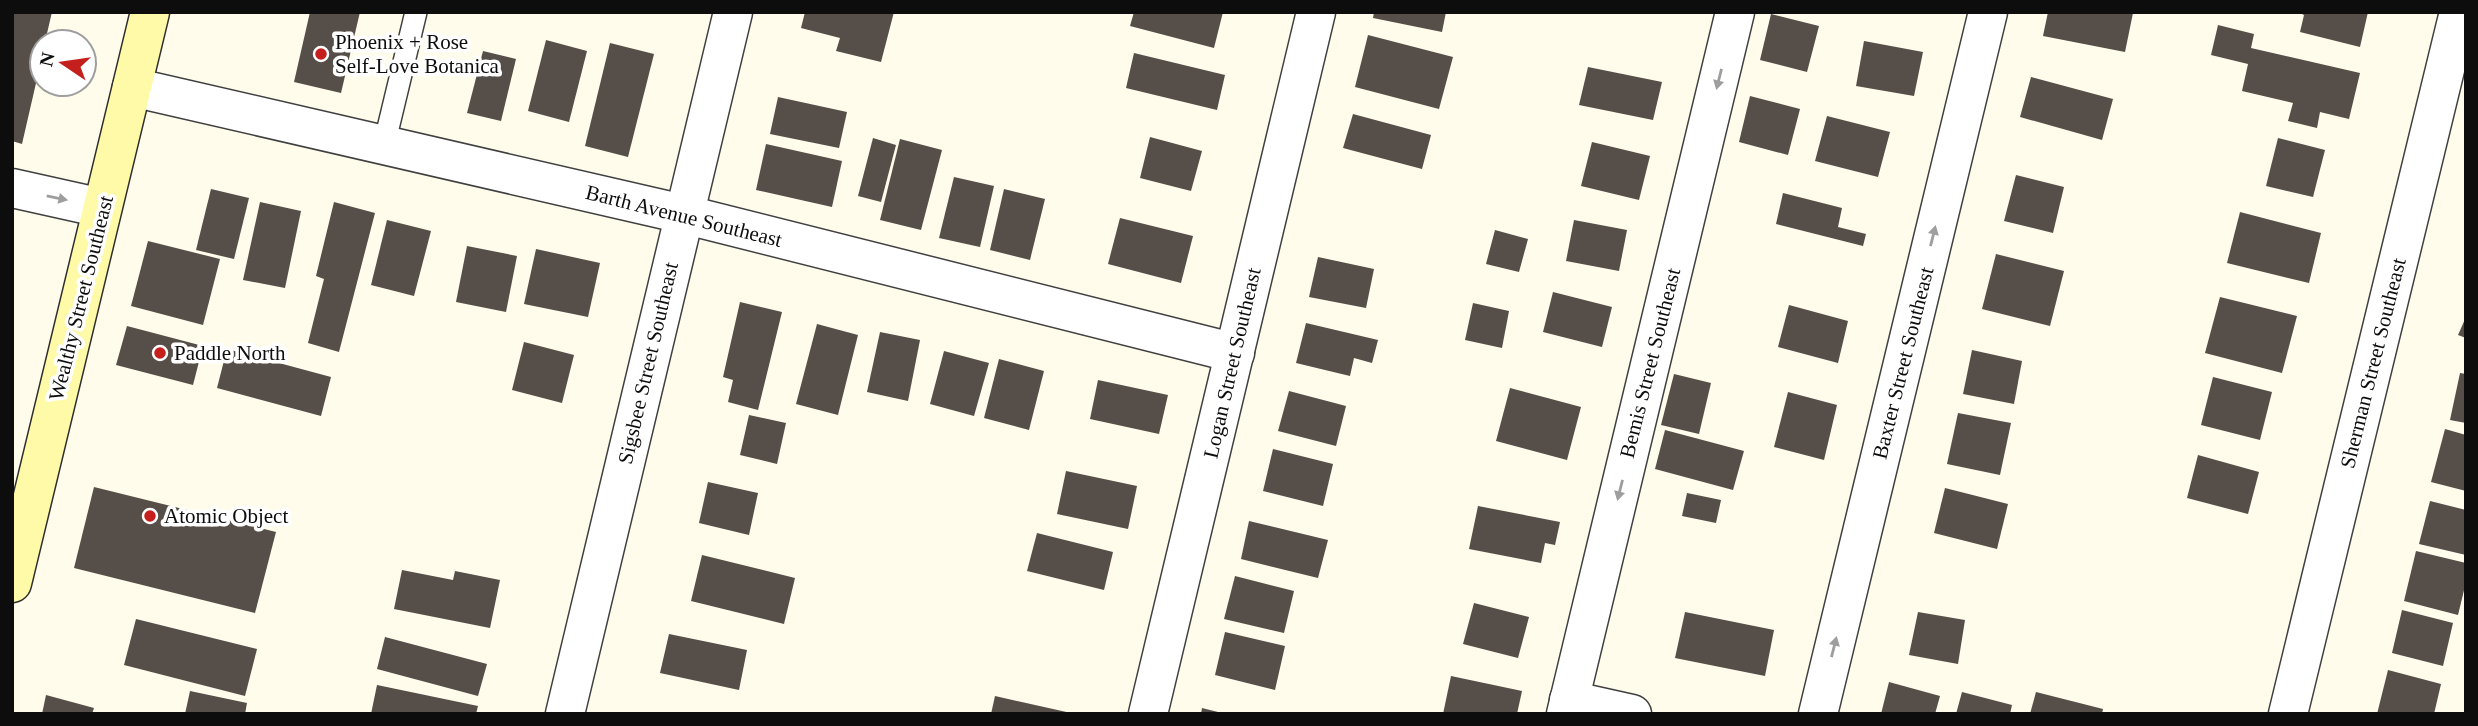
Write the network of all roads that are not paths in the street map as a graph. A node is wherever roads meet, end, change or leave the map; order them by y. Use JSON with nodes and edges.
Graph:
{"nodes":[{"id":1,"x":150,"y":12,"type":"edge"},
{"id":2,"x":416,"y":12,"type":"edge"},
{"id":3,"x":733,"y":12,"type":"edge"},
{"id":4,"x":1316,"y":12,"type":"edge"},
{"id":5,"x":1735,"y":12,"type":"edge"},
{"id":6,"x":1987,"y":12,"type":"edge"},
{"id":7,"x":2459,"y":12,"type":"edge"},
{"id":8,"x":132,"y":87,"type":"junction"},
{"id":9,"x":384,"y":145,"type":"junction"},
{"id":10,"x":12,"y":188,"type":"edge"},
{"id":11,"x":102,"y":208,"type":"junction"},
{"id":12,"x":683,"y":215,"type":"junction"},
{"id":13,"x":1235,"y":353,"type":"junction"},
{"id":14,"x":22,"y":498,"type":"edge"},
{"id":15,"x":12,"y":583,"type":"edge"},
{"id":16,"x":1567,"y":707,"type":"edge"},
{"id":17,"x":565,"y":714,"type":"edge"},
{"id":18,"x":1149,"y":714,"type":"edge"},
{"id":19,"x":1632,"y":714,"type":"edge"},
{"id":20,"x":1818,"y":714,"type":"edge"},
{"id":21,"x":2288,"y":714,"type":"edge"}],
"edges":[{"from":1,"to":8,"type":"main road","name":"Wealthy Street Southeast"},
{"from":2,"to":9,"type":"lane"},
{"from":3,"to":12,"type":"street","name":"Sigsbee Street Southeast"},
{"from":4,"to":13,"type":"street","name":"Logan Street Southeast"},
{"from":5,"to":16,"type":"street","name":"Bemis Street Southeast","one_way":true},
{"from":20,"to":6,"type":"street","name":"Baxter Street Southeast","one_way":true},
{"from":7,"to":21,"type":"street","name":"Sherman Street Southeast"},
{"from":8,"to":9,"type":"street","name":"Barth Avenue Southeast"},
{"from":8,"to":11,"type":"main road","name":"Wealthy Street Southeast"},
{"from":9,"to":12,"type":"street","name":"Barth Avenue Southeast"},
{"from":10,"to":11,"type":"street","one_way":true},
{"from":11,"to":14,"type":"main road","name":"Wealthy Street Southeast"},
{"from":12,"to":13,"type":"street","name":"Barth Avenue Southeast"},
{"from":12,"to":17,"type":"street","name":"Sigsbee Street Southeast"},
{"from":13,"to":18,"type":"street","name":"Logan Street Southeast"},
{"from":14,"to":15,"type":"main road","name":"Wealthy Street Southeast"},
{"from":16,"to":19,"type":"street"}]}
